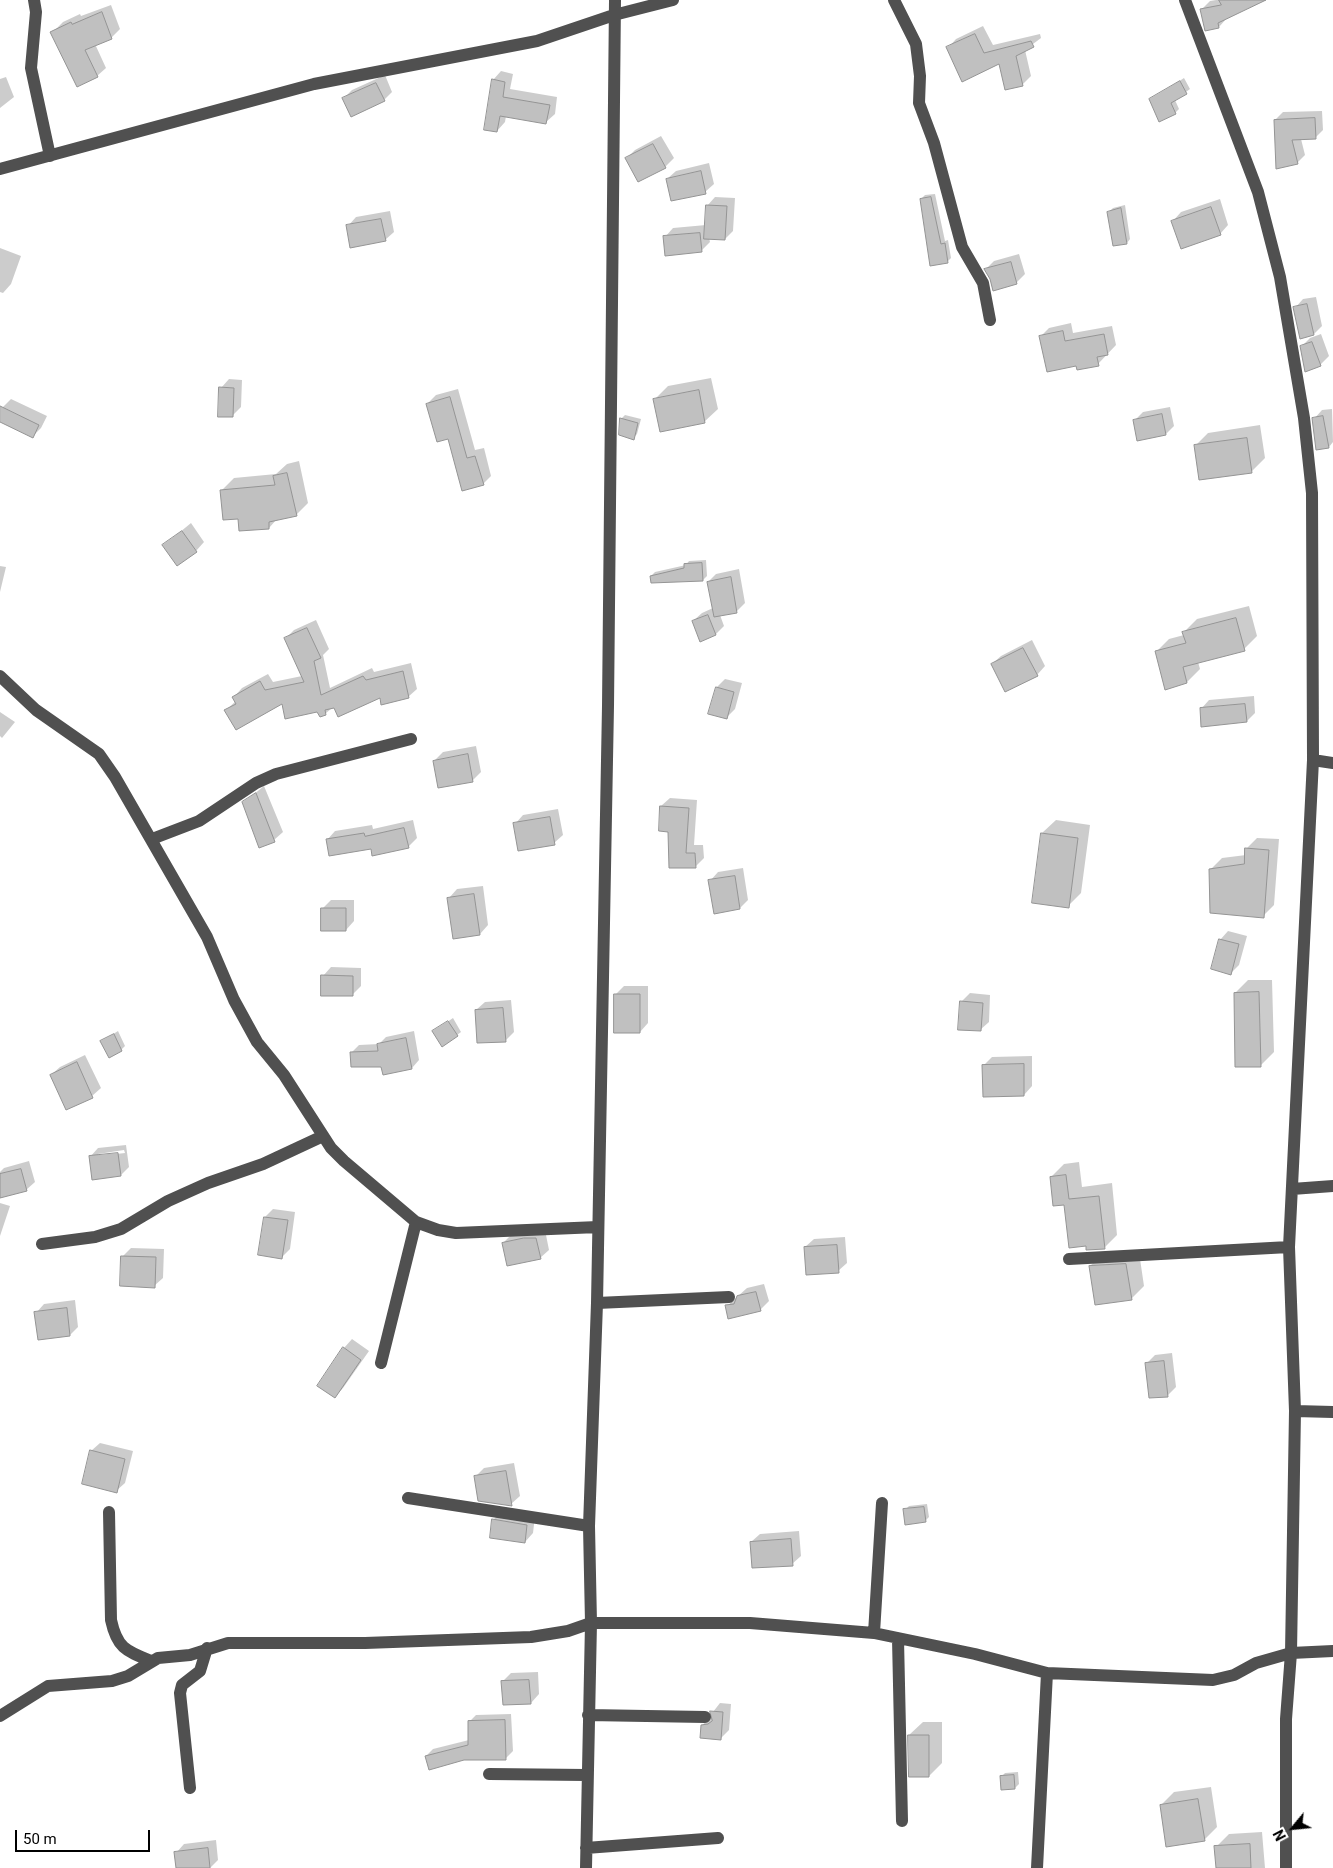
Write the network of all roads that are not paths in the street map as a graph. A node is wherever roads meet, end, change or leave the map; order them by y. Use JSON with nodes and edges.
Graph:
{"nodes":[{"id":1,"x":34,"y":0,"type":"edge"},
{"id":2,"x":615,"y":0,"type":"edge"},
{"id":3,"x":673,"y":0,"type":"edge"},
{"id":4,"x":894,"y":0,"type":"edge"},
{"id":5,"x":1185,"y":0,"type":"edge"},
{"id":6,"x":614,"y":15,"type":"junction"},
{"id":7,"x":50,"y":156,"type":"junction"},
{"id":8,"x":0,"y":170,"type":"edge"},
{"id":9,"x":990,"y":320,"type":"dead end"},
{"id":10,"x":0,"y":676,"type":"edge"},
{"id":11,"x":411,"y":739,"type":"dead end"},
{"id":12,"x":1312,"y":760,"type":"junction"},
{"id":13,"x":1333,"y":763,"type":"edge"},
{"id":14,"x":152,"y":839,"type":"junction"},
{"id":15,"x":323,"y":1136,"type":"junction"},
{"id":16,"x":1333,"y":1186,"type":"edge"},
{"id":17,"x":1292,"y":1189,"type":"junction"},
{"id":18,"x":416,"y":1222,"type":"junction"},
{"id":19,"x":598,"y":1227,"type":"junction"},
{"id":20,"x":42,"y":1244,"type":"dead end"},
{"id":21,"x":1289,"y":1247,"type":"junction"},
{"id":22,"x":1069,"y":1259,"type":"dead end"},
{"id":23,"x":729,"y":1296,"type":"dead end"},
{"id":24,"x":597,"y":1303,"type":"junction"},
{"id":25,"x":381,"y":1363,"type":"dead end"},
{"id":26,"x":1295,"y":1411,"type":"junction"},
{"id":27,"x":1333,"y":1412,"type":"edge"},
{"id":28,"x":408,"y":1498,"type":"dead end"},
{"id":29,"x":882,"y":1503,"type":"dead end"},
{"id":30,"x":109,"y":1512,"type":"dead end"},
{"id":31,"x":589,"y":1526,"type":"junction"},
{"id":32,"x":591,"y":1623,"type":"junction"},
{"id":33,"x":874,"y":1633,"type":"junction"},
{"id":34,"x":898,"y":1639,"type":"junction"},
{"id":35,"x":207,"y":1648,"type":"junction"},
{"id":36,"x":1333,"y":1651,"type":"edge"},
{"id":37,"x":1291,"y":1653,"type":"junction"},
{"id":38,"x":151,"y":1661,"type":"junction"},
{"id":39,"x":1047,"y":1672,"type":"junction"},
{"id":40,"x":588,"y":1715,"type":"junction"},
{"id":41,"x":0,"y":1716,"type":"edge"},
{"id":42,"x":705,"y":1717,"type":"dead end"},
{"id":43,"x":489,"y":1774,"type":"dead end"},
{"id":44,"x":586,"y":1775,"type":"junction"},
{"id":45,"x":190,"y":1788,"type":"dead end"},
{"id":46,"x":902,"y":1821,"type":"dead end"},
{"id":47,"x":718,"y":1838,"type":"dead end"},
{"id":48,"x":586,"y":1848,"type":"junction"},
{"id":49,"x":586,"y":1868,"type":"edge"},
{"id":50,"x":1037,"y":1868,"type":"edge"},
{"id":51,"x":1286,"y":1868,"type":"edge"}],
"edges":[{"from":1,"to":7,"type":"street"},
{"from":2,"to":6,"type":"street"},
{"from":3,"to":6,"type":"street"},
{"from":4,"to":9,"type":"street"},
{"from":5,"to":12,"type":"street"},
{"from":6,"to":7,"type":"street"},
{"from":6,"to":19,"type":"street"},
{"from":7,"to":8,"type":"street"},
{"from":10,"to":14,"type":"street"},
{"from":11,"to":14,"type":"street"},
{"from":12,"to":13,"type":"street"},
{"from":12,"to":17,"type":"street"},
{"from":14,"to":15,"type":"street"},
{"from":15,"to":18,"type":"street"},
{"from":15,"to":20,"type":"street"},
{"from":16,"to":17,"type":"street"},
{"from":17,"to":21,"type":"street"},
{"from":18,"to":19,"type":"street"},
{"from":18,"to":25,"type":"street"},
{"from":19,"to":24,"type":"street"},
{"from":21,"to":22,"type":"street"},
{"from":21,"to":26,"type":"street"},
{"from":23,"to":24,"type":"street"},
{"from":24,"to":31,"type":"street"},
{"from":26,"to":27,"type":"street"},
{"from":26,"to":37,"type":"street"},
{"from":28,"to":31,"type":"street"},
{"from":29,"to":33,"type":"street"},
{"from":30,"to":38,"type":"street"},
{"from":31,"to":32,"type":"street"},
{"from":32,"to":33,"type":"street"},
{"from":32,"to":35,"type":"street"},
{"from":32,"to":40,"type":"street"},
{"from":33,"to":34,"type":"street"},
{"from":34,"to":39,"type":"street"},
{"from":34,"to":46,"type":"street"},
{"from":35,"to":38,"type":"street"},
{"from":35,"to":45,"type":"street"},
{"from":36,"to":37,"type":"street"},
{"from":37,"to":39,"type":"street"},
{"from":37,"to":51,"type":"street"},
{"from":38,"to":41,"type":"street"},
{"from":39,"to":50,"type":"street"},
{"from":40,"to":42,"type":"street"},
{"from":40,"to":44,"type":"street"},
{"from":43,"to":44,"type":"street"},
{"from":44,"to":48,"type":"street"},
{"from":47,"to":48,"type":"street"},
{"from":48,"to":49,"type":"street"}]}
